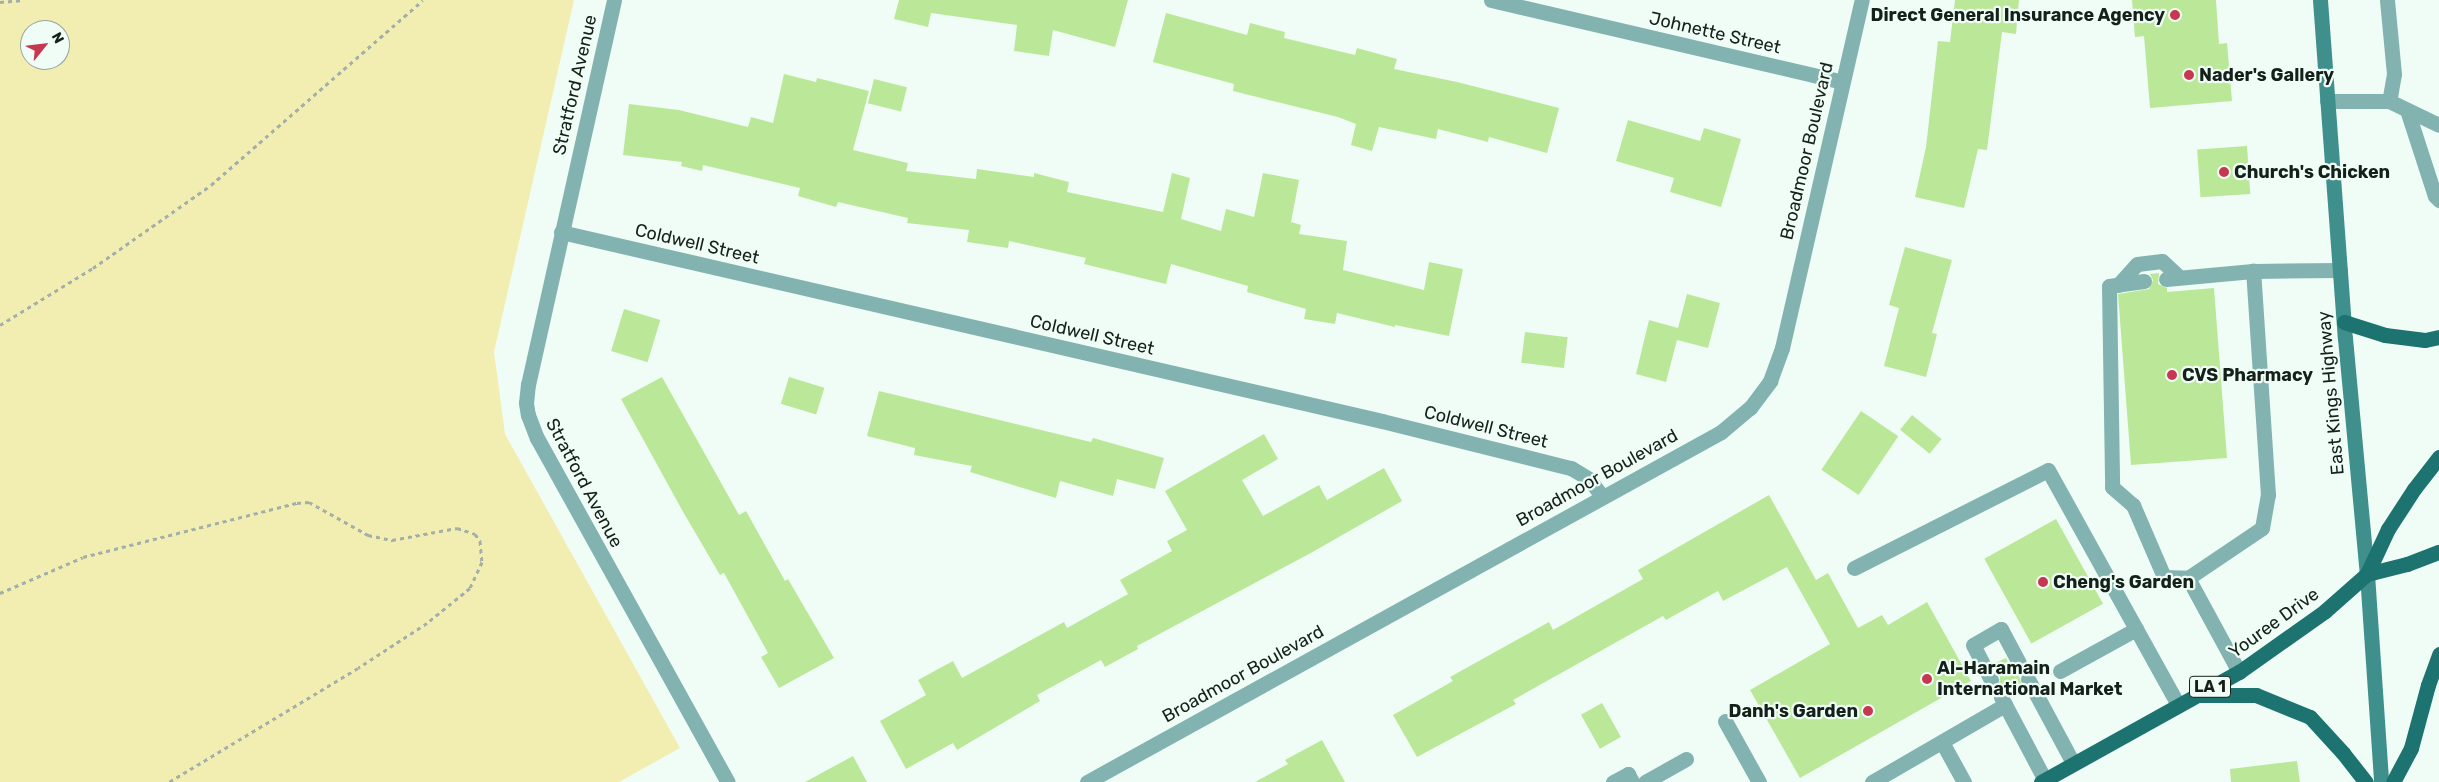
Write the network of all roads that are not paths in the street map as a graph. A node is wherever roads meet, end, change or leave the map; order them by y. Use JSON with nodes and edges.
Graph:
{"nodes":[{"id":1,"x":614,"y":0,"type":"edge"},
{"id":2,"x":1491,"y":0,"type":"edge"},
{"id":3,"x":1862,"y":0,"type":"edge"},
{"id":4,"x":2320,"y":0,"type":"edge"},
{"id":5,"x":2387,"y":1,"type":"edge"},
{"id":6,"x":1842,"y":82,"type":"junction"},
{"id":7,"x":2327,"y":101,"type":"junction"},
{"id":8,"x":2389,"y":101,"type":"junction"},
{"id":9,"x":2407,"y":110,"type":"junction"},
{"id":10,"x":2439,"y":125,"type":"edge"},
{"id":11,"x":2439,"y":200,"type":"edge"},
{"id":12,"x":561,"y":232,"type":"junction"},
{"id":13,"x":2253,"y":270,"type":"junction"},
{"id":14,"x":2340,"y":270,"type":"junction"},
{"id":15,"x":2144,"y":281,"type":"dead end"},
{"id":16,"x":2118,"y":285,"type":"junction"},
{"id":17,"x":2344,"y":322,"type":"junction"},
{"id":18,"x":2439,"y":337,"type":"edge"},
{"id":19,"x":2439,"y":457,"type":"edge"},
{"id":20,"x":1602,"y":496,"type":"junction"},
{"id":21,"x":2439,"y":552,"type":"edge"},
{"id":22,"x":1854,"y":568,"type":"dead end"},
{"id":23,"x":2367,"y":574,"type":"junction"},
{"id":24,"x":2188,"y":578,"type":"junction"},
{"id":25,"x":2136,"y":629,"type":"junction"},
{"id":26,"x":2439,"y":654,"type":"edge"},
{"id":27,"x":2019,"y":663,"type":"dead end"},
{"id":28,"x":2060,"y":672,"type":"dead end"},
{"id":29,"x":2239,"y":672,"type":"junction"},
{"id":30,"x":2028,"y":679,"type":"dead end"},
{"id":31,"x":1991,"y":680,"type":"dead end"},
{"id":32,"x":2198,"y":694,"type":"junction"},
{"id":33,"x":2178,"y":705,"type":"junction"},
{"id":34,"x":1724,"y":721,"type":"dead end"},
{"id":35,"x":1942,"y":742,"type":"junction"},
{"id":36,"x":1686,"y":759,"type":"dead end"},
{"id":37,"x":2073,"y":763,"type":"junction"},
{"id":38,"x":2043,"y":781,"type":"edge"},
{"id":39,"x":728,"y":782,"type":"edge"},
{"id":40,"x":1087,"y":782,"type":"edge"},
{"id":41,"x":1613,"y":782,"type":"edge"},
{"id":42,"x":1632,"y":782,"type":"edge"},
{"id":43,"x":1645,"y":782,"type":"edge"},
{"id":44,"x":1759,"y":782,"type":"edge"},
{"id":45,"x":1872,"y":782,"type":"edge"},
{"id":46,"x":1964,"y":782,"type":"edge"},
{"id":47,"x":2366,"y":782,"type":"edge"},
{"id":48,"x":2381,"y":782,"type":"edge"},
{"id":49,"x":2393,"y":782,"type":"edge"}],
"edges":[{"from":1,"to":12,"type":"street","name":"Stratford Avenue"},
{"from":2,"to":6,"type":"street","name":"Johnette Street"},
{"from":3,"to":6,"type":"street","name":"Broadmoor Boulevard"},
{"from":4,"to":7,"type":"main road","name":"East Kings Highway"},
{"from":5,"to":8,"type":"street"},
{"from":6,"to":20,"type":"street","name":"Broadmoor Boulevard"},
{"from":7,"to":8,"type":"street"},
{"from":7,"to":14,"type":"main road","name":"East Kings Highway"},
{"from":8,"to":9,"type":"street"},
{"from":9,"to":10,"type":"street"},
{"from":9,"to":11,"type":"street"},
{"from":12,"to":20,"type":"street","name":"Coldwell Street"},
{"from":12,"to":39,"type":"street","name":"Stratford Avenue"},
{"from":13,"to":14,"type":"street"},
{"from":13,"to":16,"type":"street"},
{"from":13,"to":24,"type":"street"},
{"from":14,"to":17,"type":"main road","name":"East Kings Highway"},
{"from":15,"to":16,"type":"street"},
{"from":16,"to":24,"type":"street"},
{"from":17,"to":18,"type":"main road"},
{"from":17,"to":23,"type":"main road","name":"East Kings Highway"},
{"from":19,"to":23,"type":"main road","name":"Youree Drive","number":"LA 1"},
{"from":20,"to":40,"type":"street","name":"Broadmoor Boulevard"},
{"from":21,"to":23,"type":"main road","name":"Youree Drive","number":"LA 1"},
{"from":22,"to":25,"type":"street"},
{"from":23,"to":29,"type":"main road","name":"Youree Drive","number":"LA 1"},
{"from":23,"to":48,"type":"main road","name":"East Kings Highway"},
{"from":24,"to":29,"type":"street"},
{"from":25,"to":28,"type":"street"},
{"from":25,"to":33,"type":"street"},
{"from":26,"to":49,"type":"main road"},
{"from":27,"to":31,"type":"street"},
{"from":29,"to":32,"type":"main road","name":"Youree Drive","number":"LA 1"},
{"from":30,"to":37,"type":"street"},
{"from":32,"to":33,"type":"main road","name":"Youree Drive","number":"LA 1"},
{"from":32,"to":47,"type":"main road"},
{"from":33,"to":37,"type":"main road","name":"Youree Drive","number":"LA 1"},
{"from":34,"to":44,"type":"street"},
{"from":35,"to":38,"type":"street"},
{"from":35,"to":45,"type":"street"},
{"from":35,"to":46,"type":"street"},
{"from":36,"to":43,"type":"street"},
{"from":37,"to":38,"type":"main road","name":"Youree Drive","number":"LA 1"},
{"from":41,"to":42,"type":"street"}]}
